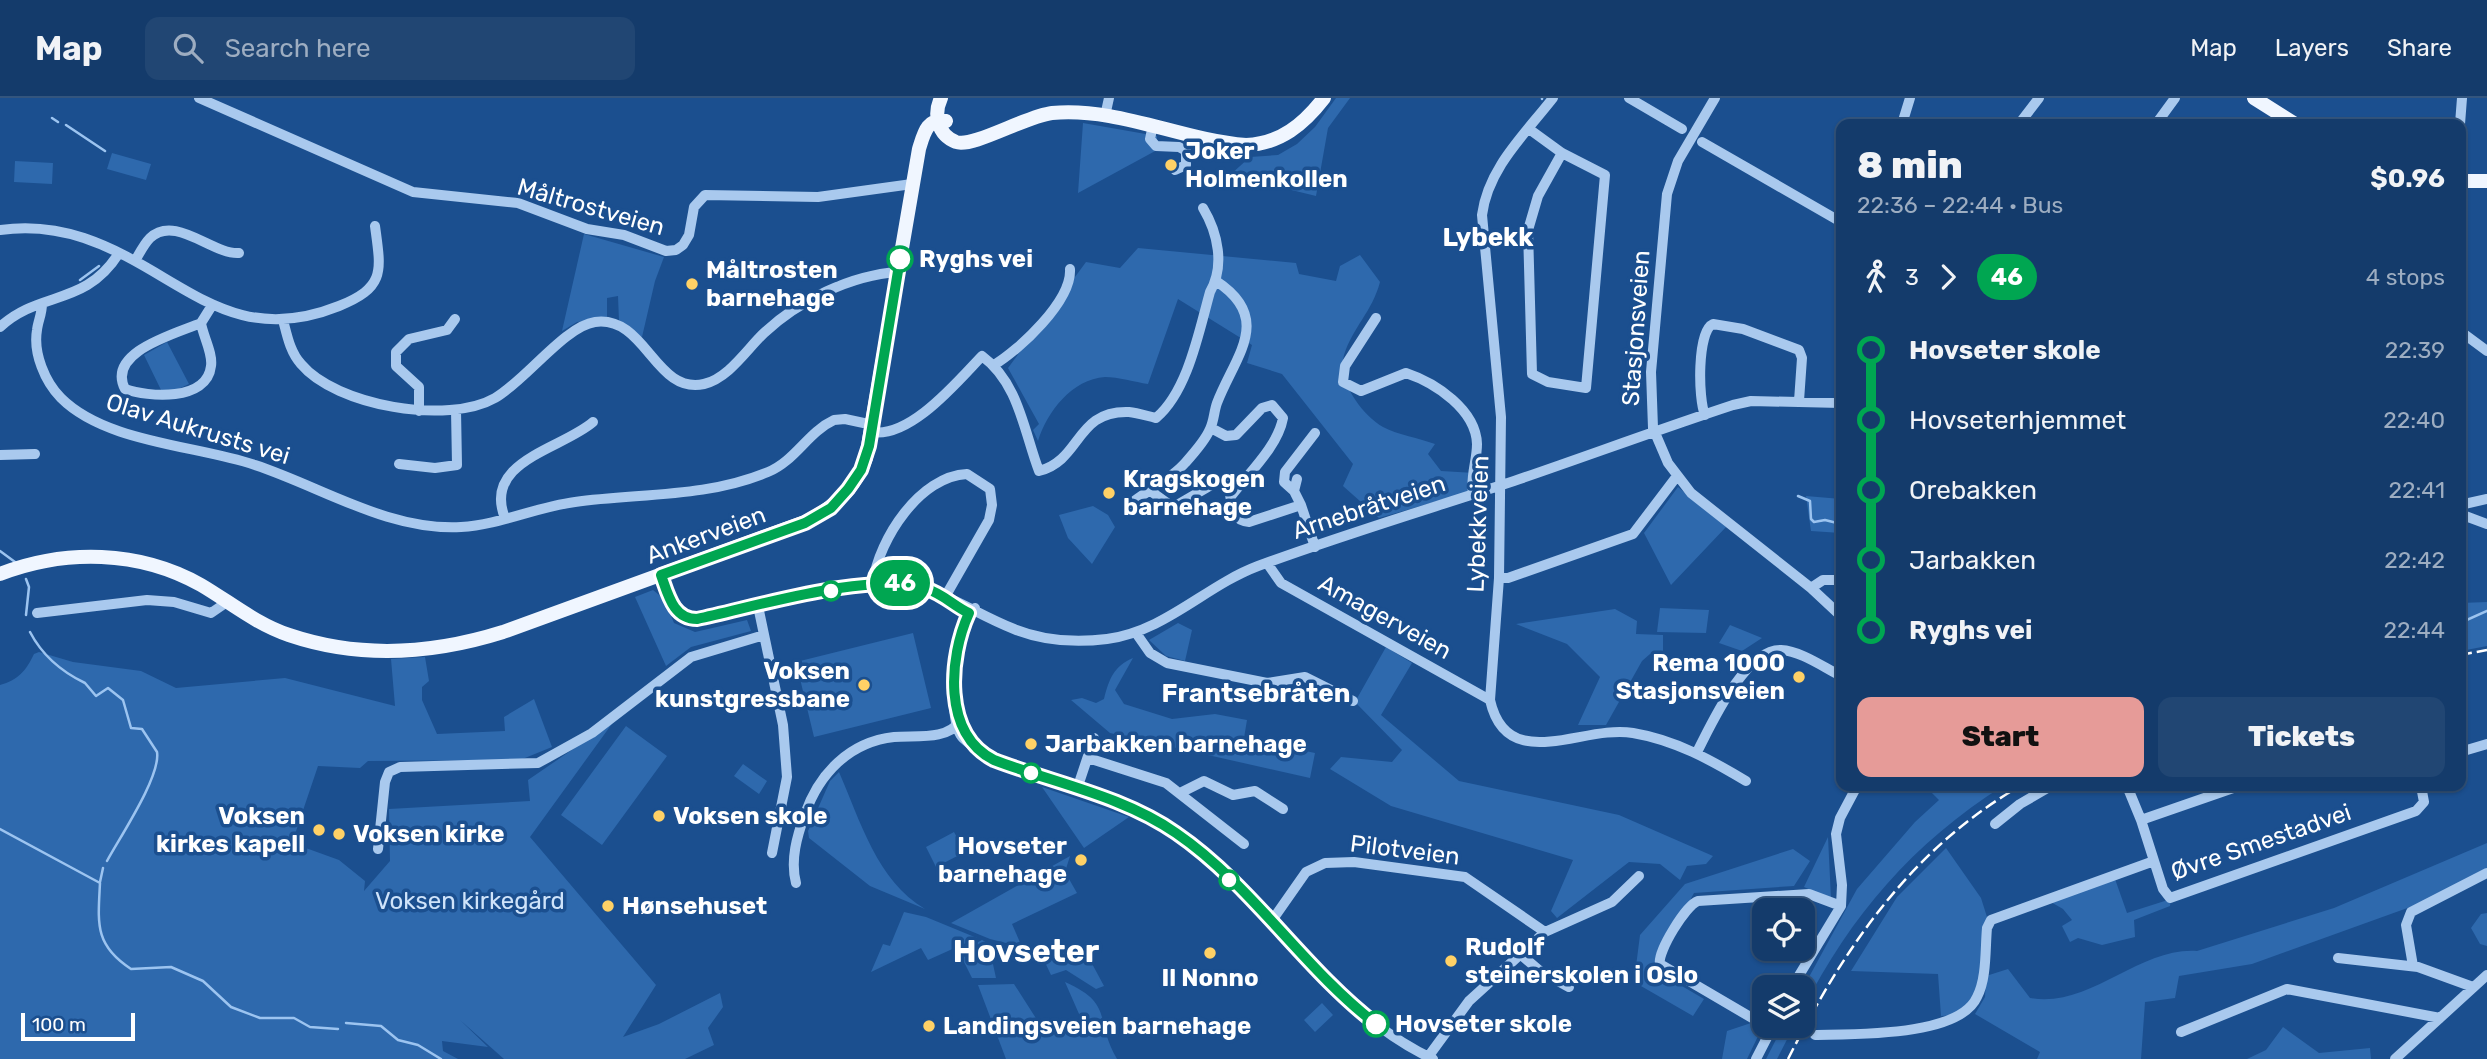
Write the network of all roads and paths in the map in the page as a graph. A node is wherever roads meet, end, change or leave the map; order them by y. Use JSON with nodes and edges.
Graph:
{"nodes":[{"id":1,"x":199,"y":98,"type":"edge"},
{"id":2,"x":941,"y":98,"type":"edge"},
{"id":3,"x":949,"y":98,"type":"edge"},
{"id":4,"x":1109,"y":98,"type":"edge"},
{"id":5,"x":1324,"y":98,"type":"edge"},
{"id":6,"x":1553,"y":98,"type":"edge"},
{"id":7,"x":1629,"y":98,"type":"edge"},
{"id":8,"x":1715,"y":98,"type":"edge"},
{"id":9,"x":1910,"y":98,"type":"edge"},
{"id":10,"x":2039,"y":98,"type":"edge"},
{"id":11,"x":2175,"y":98,"type":"edge"},
{"id":12,"x":2254,"y":98,"type":"edge"},
{"id":13,"x":2462,"y":98,"type":"edge"},
{"id":14,"x":1105,"y":116,"type":"junction"},
{"id":15,"x":1904,"y":119,"type":"edge"},
{"id":16,"x":2023,"y":119,"type":"edge"},
{"id":17,"x":2159,"y":119,"type":"edge"},
{"id":18,"x":2287,"y":119,"type":"edge"},
{"id":19,"x":2460,"y":119,"type":"edge"},
{"id":20,"x":941,"y":123,"type":"junction"},
{"id":21,"x":1153,"y":125,"type":"junction"},
{"id":22,"x":1529,"y":129,"type":"junction"},
{"id":23,"x":1682,"y":129,"type":"dead end"},
{"id":24,"x":1702,"y":142,"type":"dead end"},
{"id":25,"x":1562,"y":153,"type":"junction"},
{"id":26,"x":1175,"y":170,"type":"dead end"},
{"id":27,"x":2466,"y":181,"type":"edge"},
{"id":28,"x":2487,"y":181,"type":"edge"},
{"id":29,"x":912,"y":184,"type":"junction"},
{"id":30,"x":1203,"y":208,"type":"dead end"},
{"id":31,"x":1836,"y":219,"type":"edge"},
{"id":32,"x":375,"y":226,"type":"dead end"},
{"id":33,"x":0,"y":230,"type":"edge"},
{"id":34,"x":119,"y":253,"type":"junction"},
{"id":35,"x":239,"y":253,"type":"dead end"},
{"id":36,"x":135,"y":261,"type":"junction"},
{"id":37,"x":1070,"y":269,"type":"dead end"},
{"id":38,"x":898,"y":272,"type":"junction"},
{"id":39,"x":1216,"y":281,"type":"junction"},
{"id":40,"x":43,"y":304,"type":"junction"},
{"id":41,"x":211,"y":307,"type":"junction"},
{"id":42,"x":1376,"y":318,"type":"dead end"},
{"id":43,"x":455,"y":319,"type":"dead end"},
{"id":44,"x":283,"y":320,"type":"junction"},
{"id":45,"x":201,"y":323,"type":"junction"},
{"id":46,"x":0,"y":327,"type":"edge"},
{"id":47,"x":2466,"y":335,"type":"edge"},
{"id":48,"x":2487,"y":351,"type":"edge"},
{"id":49,"x":994,"y":365,"type":"junction"},
{"id":50,"x":1799,"y":401,"type":"junction"},
{"id":51,"x":1836,"y":403,"type":"edge"},
{"id":52,"x":456,"y":410,"type":"junction"},
{"id":53,"x":419,"y":411,"type":"junction"},
{"id":54,"x":1704,"y":415,"type":"junction"},
{"id":55,"x":593,"y":422,"type":"dead end"},
{"id":56,"x":1211,"y":428,"type":"junction"},
{"id":57,"x":872,"y":429,"type":"junction"},
{"id":58,"x":1315,"y":433,"type":"dead end"},
{"id":59,"x":1655,"y":433,"type":"junction"},
{"id":60,"x":35,"y":454,"type":"dead end"},
{"id":61,"x":0,"y":455,"type":"edge"},
{"id":62,"x":399,"y":464,"type":"dead end"},
{"id":63,"x":1677,"y":476,"type":"junction"},
{"id":64,"x":1297,"y":479,"type":"dead end"},
{"id":65,"x":1501,"y":485,"type":"junction"},
{"id":66,"x":1149,"y":490,"type":"junction"},
{"id":67,"x":1294,"y":491,"type":"junction"},
{"id":68,"x":1473,"y":494,"type":"junction"},
{"id":69,"x":1231,"y":495,"type":"junction"},
{"id":70,"x":2487,"y":499,"type":"edge"},
{"id":71,"x":2466,"y":504,"type":"edge"},
{"id":72,"x":1129,"y":505,"type":"dead end"},
{"id":73,"x":1301,"y":505,"type":"junction"},
{"id":74,"x":2466,"y":516,"type":"edge"},
{"id":75,"x":505,"y":518,"type":"junction"},
{"id":76,"x":2487,"y":524,"type":"edge"},
{"id":77,"x":1315,"y":547,"type":"junction"},
{"id":78,"x":1267,"y":563,"type":"junction"},
{"id":79,"x":0,"y":574,"type":"edge"},
{"id":80,"x":661,"y":575,"type":"junction"},
{"id":81,"x":1499,"y":578,"type":"junction"},
{"id":82,"x":1836,"y":580,"type":"edge"},
{"id":83,"x":873,"y":582,"type":"junction"},
{"id":84,"x":1811,"y":588,"type":"junction"},
{"id":85,"x":945,"y":597,"type":"junction"},
{"id":86,"x":227,"y":602,"type":"junction"},
{"id":87,"x":758,"y":606,"type":"junction"},
{"id":88,"x":1836,"y":611,"type":"edge"},
{"id":89,"x":37,"y":613,"type":"dead end"},
{"id":90,"x":976,"y":613,"type":"junction"},
{"id":91,"x":1136,"y":633,"type":"junction"},
{"id":92,"x":764,"y":635,"type":"junction"},
{"id":93,"x":1836,"y":674,"type":"edge"},
{"id":94,"x":1490,"y":700,"type":"junction"},
{"id":95,"x":1353,"y":701,"type":"dead end"},
{"id":96,"x":956,"y":718,"type":"junction"},
{"id":97,"x":1094,"y":738,"type":"dead end"},
{"id":98,"x":2487,"y":744,"type":"edge"},
{"id":99,"x":2466,"y":750,"type":"edge"},
{"id":100,"x":1698,"y":752,"type":"junction"},
{"id":101,"x":1088,"y":758,"type":"junction"},
{"id":102,"x":1746,"y":781,"type":"dead end"},
{"id":103,"x":1077,"y":789,"type":"junction"},
{"id":104,"x":1854,"y":791,"type":"edge"},
{"id":105,"x":2042,"y":791,"type":"edge"},
{"id":106,"x":2129,"y":791,"type":"edge"},
{"id":107,"x":2225,"y":791,"type":"edge"},
{"id":108,"x":2422,"y":791,"type":"edge"},
{"id":109,"x":1182,"y":792,"type":"junction"},
{"id":110,"x":1283,"y":810,"type":"dead end"},
{"id":111,"x":2141,"y":820,"type":"junction"},
{"id":112,"x":1995,"y":824,"type":"dead end"},
{"id":113,"x":1244,"y":844,"type":"dead end"},
{"id":114,"x":378,"y":849,"type":"dead end"},
{"id":115,"x":772,"y":853,"type":"dead end"},
{"id":116,"x":2154,"y":861,"type":"junction"},
{"id":117,"x":2487,"y":873,"type":"edge"},
{"id":118,"x":1639,"y":876,"type":"dead end"},
{"id":119,"x":796,"y":883,"type":"dead end"},
{"id":120,"x":1841,"y":906,"type":"junction"},
{"id":121,"x":1271,"y":922,"type":"junction"},
{"id":122,"x":1545,"y":932,"type":"junction"},
{"id":123,"x":1520,"y":954,"type":"junction"},
{"id":124,"x":2338,"y":958,"type":"dead end"},
{"id":125,"x":2413,"y":966,"type":"junction"},
{"id":126,"x":1799,"y":975,"type":"edge"},
{"id":127,"x":2487,"y":975,"type":"edge"},
{"id":128,"x":2473,"y":987,"type":"junction"},
{"id":129,"x":1569,"y":988,"type":"dead end"},
{"id":130,"x":1752,"y":1017,"type":"edge"},
{"id":131,"x":2440,"y":1018,"type":"junction"},
{"id":132,"x":2181,"y":1032,"type":"dead end"},
{"id":133,"x":1815,"y":1034,"type":"dead end"},
{"id":134,"x":1764,"y":1038,"type":"edge"},
{"id":135,"x":1413,"y":1049,"type":"junction"},
{"id":136,"x":1430,"y":1058,"type":"edge"},
{"id":137,"x":1406,"y":1059,"type":"edge"},
{"id":138,"x":1756,"y":1059,"type":"edge"},
{"id":139,"x":2395,"y":1059,"type":"edge"}],
"edges":[{"from":1,"to":29,"type":"street","name":"Måltrostveien"},
{"from":2,"to":20,"type":"main road"},
{"from":3,"to":20,"type":"main road"},
{"from":4,"to":14,"type":"street"},
{"from":5,"to":21,"type":"main road"},
{"from":6,"to":22,"type":"street","name":"Lybekkveien"},
{"from":7,"to":23,"type":"street"},
{"from":8,"to":59,"type":"street","name":"Stasjonsveien"},
{"from":9,"to":15,"type":"street"},
{"from":10,"to":16,"type":"street"},
{"from":11,"to":17,"type":"street"},
{"from":12,"to":18,"type":"main road"},
{"from":13,"to":19,"type":"street"},
{"from":14,"to":20,"type":"main road"},
{"from":14,"to":21,"type":"main road"},
{"from":20,"to":29,"type":"main road","name":"Ankerveien"},
{"from":21,"to":26,"type":"street"},
{"from":22,"to":25,"type":"street"},
{"from":22,"to":65,"type":"street","name":"Lybekkveien"},
{"from":24,"to":31,"type":"street"},
{"from":25,"to":25,"type":"street"},
{"from":27,"to":28,"type":"main road"},
{"from":29,"to":38,"type":"main road","name":"Ankerveien"},
{"from":30,"to":39,"type":"street"},
{"from":32,"to":44,"type":"street"},
{"from":33,"to":34,"type":"street"},
{"from":34,"to":36,"type":"street"},
{"from":34,"to":40,"type":"street"},
{"from":35,"to":36,"type":"street"},
{"from":36,"to":41,"type":"street"},
{"from":37,"to":49,"type":"street"},
{"from":38,"to":52,"type":"street"},
{"from":38,"to":57,"type":"main road","name":"Ankerveien"},
{"from":39,"to":49,"type":"street"},
{"from":39,"to":56,"type":"street"},
{"from":40,"to":46,"type":"street"},
{"from":40,"to":75,"type":"street","name":"Olav Aukrusts vei"},
{"from":41,"to":44,"type":"street"},
{"from":41,"to":45,"type":"street"},
{"from":42,"to":68,"type":"street"},
{"from":43,"to":53,"type":"street"},
{"from":44,"to":53,"type":"street"},
{"from":45,"to":45,"type":"street"},
{"from":47,"to":48,"type":"street"},
{"from":49,"to":57,"type":"street","name":"Olav Aukrusts vei"},
{"from":50,"to":51,"type":"street","name":"Arnebråtveien"},
{"from":50,"to":54,"type":"street","name":"Arnebråtveien"},
{"from":50,"to":54,"type":"street"},
{"from":52,"to":53,"type":"street"},
{"from":52,"to":62,"type":"street"},
{"from":54,"to":59,"type":"street","name":"Arnebråtveien"},
{"from":55,"to":75,"type":"street"},
{"from":56,"to":66,"type":"street"},
{"from":56,"to":69,"type":"street"},
{"from":57,"to":75,"type":"street","name":"Olav Aukrusts vei"},
{"from":57,"to":80,"type":"main road","name":"Ankerveien"},
{"from":58,"to":67,"type":"street"},
{"from":59,"to":63,"type":"street","name":"Stasjonsveien"},
{"from":59,"to":65,"type":"street","name":"Arnebråtveien"},
{"from":60,"to":61,"type":"street"},
{"from":63,"to":81,"type":"street"},
{"from":63,"to":84,"type":"street","name":"Stasjonsveien"},
{"from":64,"to":67,"type":"street"},
{"from":65,"to":68,"type":"street","name":"Arnebråtveien"},
{"from":65,"to":81,"type":"street","name":"Lybekkveien"},
{"from":66,"to":69,"type":"street"},
{"from":66,"to":72,"type":"street"},
{"from":67,"to":73,"type":"street"},
{"from":68,"to":77,"type":"street","name":"Arnebråtveien"},
{"from":69,"to":73,"type":"street"},
{"from":70,"to":71,"type":"street"},
{"from":73,"to":77,"type":"street"},
{"from":74,"to":76,"type":"street"},
{"from":77,"to":78,"type":"street","name":"Arnebråtveien"},
{"from":78,"to":91,"type":"street","name":"Arnebråtveien"},
{"from":78,"to":94,"type":"street","name":"Amagerveien"},
{"from":79,"to":86,"type":"main road","name":"Ankerveien"},
{"from":80,"to":86,"type":"main road","name":"Ankerveien"},
{"from":80,"to":87,"type":"street","name":"Arnebråtveien"},
{"from":81,"to":94,"type":"street","name":"Lybekkveien"},
{"from":82,"to":84,"type":"street"},
{"from":83,"to":85,"type":"street","name":"Arnebråtveien"},
{"from":83,"to":85,"type":"street"},
{"from":83,"to":87,"type":"street","name":"Arnebråtveien"},
{"from":84,"to":88,"type":"street","name":"Stasjonsveien"},
{"from":85,"to":90,"type":"street","name":"Arnebråtveien"},
{"from":86,"to":89,"type":"street"},
{"from":87,"to":92,"type":"street"},
{"from":90,"to":91,"type":"street","name":"Arnebråtveien"},
{"from":90,"to":96,"type":"street"},
{"from":91,"to":95,"type":"street"},
{"from":92,"to":114,"type":"street"},
{"from":92,"to":115,"type":"street"},
{"from":93,"to":100,"type":"street"},
{"from":94,"to":100,"type":"street"},
{"from":96,"to":103,"type":"street"},
{"from":96,"to":119,"type":"street"},
{"from":97,"to":101,"type":"street"},
{"from":98,"to":99,"type":"street"},
{"from":100,"to":102,"type":"street"},
{"from":101,"to":103,"type":"street"},
{"from":101,"to":109,"type":"street"},
{"from":103,"to":121,"type":"street"},
{"from":104,"to":120,"type":"street"},
{"from":105,"to":112,"type":"street"},
{"from":106,"to":111,"type":"street","name":"Øvre Smestadvei"},
{"from":107,"to":111,"type":"street"},
{"from":108,"to":116,"type":"street","name":"Øvre Smestadvei"},
{"from":109,"to":110,"type":"street"},
{"from":109,"to":113,"type":"street"},
{"from":111,"to":116,"type":"street","name":"Øvre Smestadvei"},
{"from":116,"to":133,"type":"street","name":"Øvre Smestadvei"},
{"from":117,"to":125,"type":"street"},
{"from":118,"to":122,"type":"street"},
{"from":120,"to":126,"type":"street"},
{"from":120,"to":130,"type":"street"},
{"from":121,"to":122,"type":"street","name":"Pilotveien"},
{"from":121,"to":135,"type":"street"},
{"from":122,"to":123,"type":"street"},
{"from":123,"to":129,"type":"street"},
{"from":123,"to":136,"type":"street"},
{"from":124,"to":125,"type":"street"},
{"from":125,"to":128,"type":"street"},
{"from":127,"to":128,"type":"street"},
{"from":128,"to":131,"type":"street"},
{"from":131,"to":132,"type":"street"},
{"from":131,"to":139,"type":"street"},
{"from":134,"to":138,"type":"street"},
{"from":135,"to":136,"type":"street"},
{"from":135,"to":137,"type":"street"}]}
